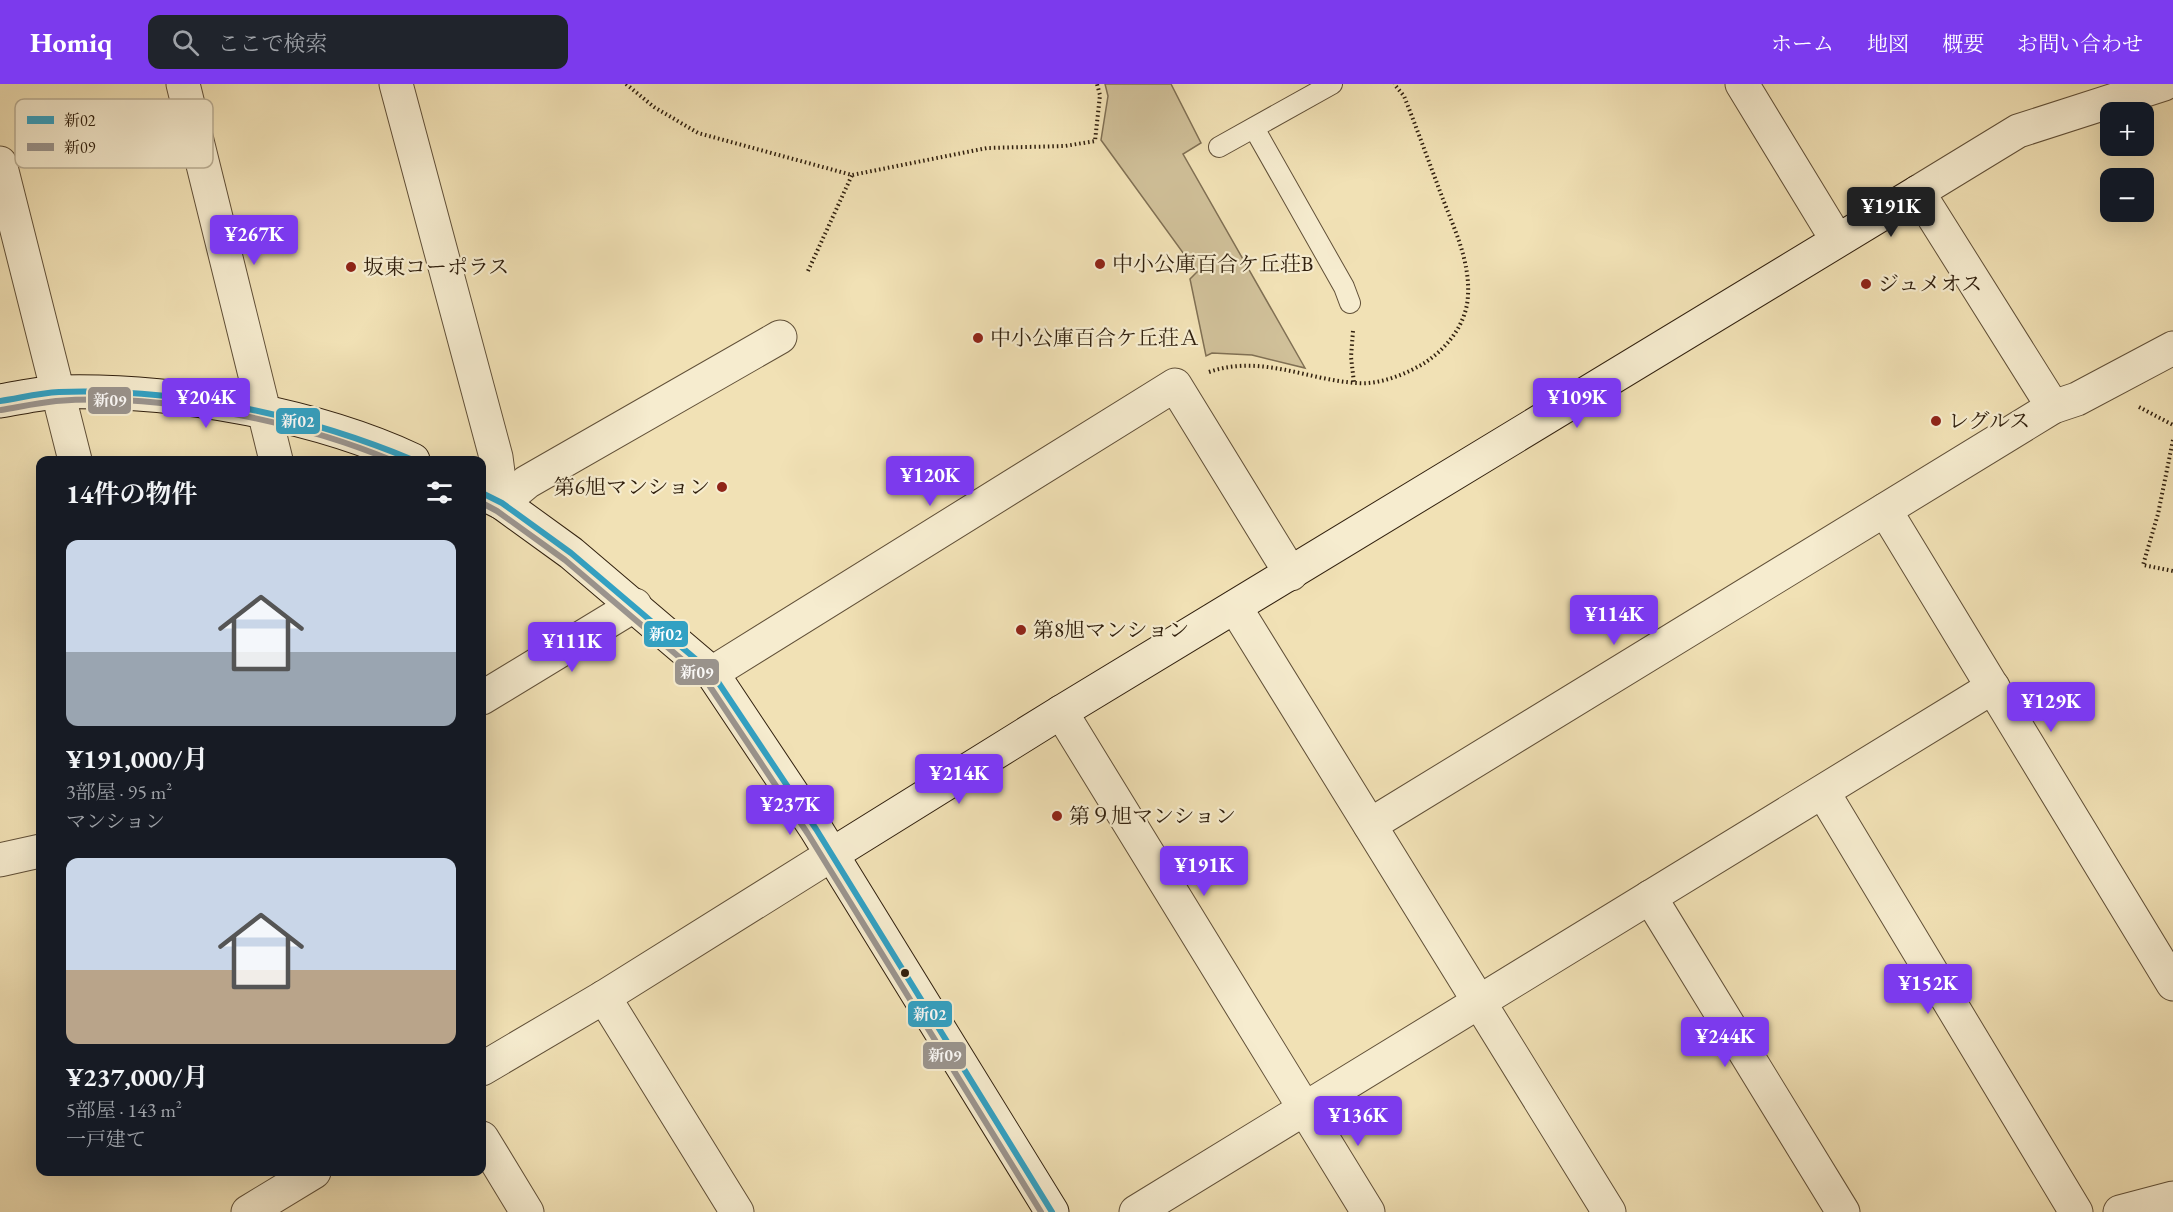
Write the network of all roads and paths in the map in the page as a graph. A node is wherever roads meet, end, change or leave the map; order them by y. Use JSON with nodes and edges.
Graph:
{"nodes":[{"id":1,"x":183,"y":84,"type":"edge"},
{"id":2,"x":396,"y":84,"type":"edge"},
{"id":3,"x":626,"y":84,"type":"edge"},
{"id":4,"x":1097,"y":84,"type":"edge"},
{"id":5,"x":1332,"y":84,"type":"edge"},
{"id":6,"x":1742,"y":84,"type":"edge"},
{"id":7,"x":2164,"y":84,"type":"edge"},
{"id":8,"x":187,"y":99,"type":"edge"},
{"id":9,"x":1254,"y":128,"type":"junction"},
{"id":10,"x":1219,"y":147,"type":"dead end"},
{"id":11,"x":0,"y":163,"type":"edge"},
{"id":12,"x":204,"y":168,"type":"edge"},
{"id":13,"x":852,"y":174,"type":"junction"},
{"id":14,"x":1918,"y":192,"type":"junction"},
{"id":15,"x":1838,"y":240,"type":"junction"},
{"id":16,"x":808,"y":272,"type":"dead end"},
{"id":17,"x":1350,"y":303,"type":"joint"},
{"id":18,"x":780,"y":337,"type":"dead end"},
{"id":19,"x":2173,"y":348,"type":"edge"},
{"id":20,"x":1354,"y":383,"type":"dead end"},
{"id":21,"x":58,"y":392,"type":"junction"},
{"id":22,"x":0,"y":401,"type":"edge"},
{"id":23,"x":2053,"y":407,"type":"junction"},
{"id":24,"x":264,"y":412,"type":"junction"},
{"id":25,"x":2173,"y":440,"type":"edge"},
{"id":26,"x":74,"y":456,"type":"edge"},
{"id":27,"x":275,"y":456,"type":"edge"},
{"id":28,"x":402,"y":456,"type":"edge"},
{"id":29,"x":492,"y":498,"type":"edge"},
{"id":30,"x":1885,"y":510,"type":"junction"},
{"id":31,"x":2173,"y":571,"type":"edge"},
{"id":32,"x":1291,"y":574,"type":"junction"},
{"id":33,"x":635,"y":604,"type":"junction"},
{"id":34,"x":1235,"y":607,"type":"junction"},
{"id":35,"x":712,"y":673,"type":"junction"},
{"id":36,"x":1993,"y":687,"type":"junction"},
{"id":37,"x":486,"y":696,"type":"edge"},
{"id":38,"x":1060,"y":712,"type":"junction"},
{"id":39,"x":1823,"y":792,"type":"junction"},
{"id":40,"x":1370,"y":825,"type":"junction"},
{"id":41,"x":36,"y":852,"type":"edge"},
{"id":42,"x":831,"y":855,"type":"junction"},
{"id":43,"x":0,"y":860,"type":"edge"},
{"id":44,"x":1650,"y":897,"type":"junction"},
{"id":45,"x":2173,"y":984,"type":"edge"},
{"id":46,"x":604,"y":997,"type":"junction"},
{"id":47,"x":1479,"y":1002,"type":"junction"},
{"id":48,"x":486,"y":1067,"type":"edge"},
{"id":49,"x":1305,"y":1109,"type":"junction"},
{"id":50,"x":486,"y":1145,"type":"edge"},
{"id":51,"x":301,"y":1176,"type":"edge"},
{"id":52,"x":2173,"y":1198,"type":"edge"},
{"id":53,"x":248,"y":1212,"type":"edge"},
{"id":54,"x":527,"y":1212,"type":"edge"},
{"id":55,"x":737,"y":1212,"type":"edge"},
{"id":56,"x":1052,"y":1212,"type":"edge"},
{"id":57,"x":1136,"y":1212,"type":"edge"},
{"id":58,"x":1368,"y":1212,"type":"edge"},
{"id":59,"x":1609,"y":1212,"type":"edge"},
{"id":60,"x":1843,"y":1212,"type":"edge"},
{"id":61,"x":2076,"y":1212,"type":"edge"},
{"id":62,"x":2120,"y":1212,"type":"edge"}],
"edges":[{"from":1,"to":8,"type":"street"},
{"from":2,"to":29,"type":"street"},
{"from":3,"to":13,"type":"path"},
{"from":4,"to":13,"type":"path"},
{"from":5,"to":9,"type":"lane"},
{"from":6,"to":15,"type":"street"},
{"from":7,"to":14,"type":"street"},
{"from":9,"to":10,"type":"lane"},
{"from":9,"to":17,"type":"lane"},
{"from":11,"to":21,"type":"street"},
{"from":12,"to":24,"type":"street"},
{"from":13,"to":16,"type":"path"},
{"from":14,"to":15,"type":"street"},
{"from":14,"to":23,"type":"street"},
{"from":15,"to":32,"type":"street"},
{"from":17,"to":20,"type":"path"},
{"from":18,"to":29,"type":"street"},
{"from":19,"to":23,"type":"street"},
{"from":21,"to":22,"type":"street"},
{"from":21,"to":24,"type":"street"},
{"from":21,"to":26,"type":"street"},
{"from":23,"to":30,"type":"street"},
{"from":24,"to":27,"type":"street"},
{"from":24,"to":28,"type":"street"},
{"from":25,"to":31,"type":"path"},
{"from":29,"to":33,"type":"street"},
{"from":30,"to":36,"type":"street"},
{"from":30,"to":40,"type":"street"},
{"from":32,"to":34,"type":"street"},
{"from":32,"to":35,"type":"street"},
{"from":33,"to":35,"type":"street"},
{"from":33,"to":37,"type":"street"},
{"from":34,"to":38,"type":"street"},
{"from":34,"to":40,"type":"street"},
{"from":35,"to":42,"type":"street"},
{"from":36,"to":39,"type":"street"},
{"from":36,"to":45,"type":"street"},
{"from":38,"to":42,"type":"street"},
{"from":38,"to":49,"type":"street"},
{"from":39,"to":44,"type":"street"},
{"from":39,"to":61,"type":"street"},
{"from":40,"to":47,"type":"street"},
{"from":41,"to":43,"type":"street"},
{"from":42,"to":46,"type":"street"},
{"from":42,"to":56,"type":"street"},
{"from":44,"to":47,"type":"street"},
{"from":44,"to":60,"type":"street"},
{"from":46,"to":48,"type":"street"},
{"from":46,"to":55,"type":"street"},
{"from":47,"to":49,"type":"street"},
{"from":47,"to":59,"type":"street"},
{"from":49,"to":57,"type":"street"},
{"from":49,"to":58,"type":"street"},
{"from":50,"to":54,"type":"street"},
{"from":51,"to":53,"type":"street"},
{"from":52,"to":62,"type":"street"}]}
